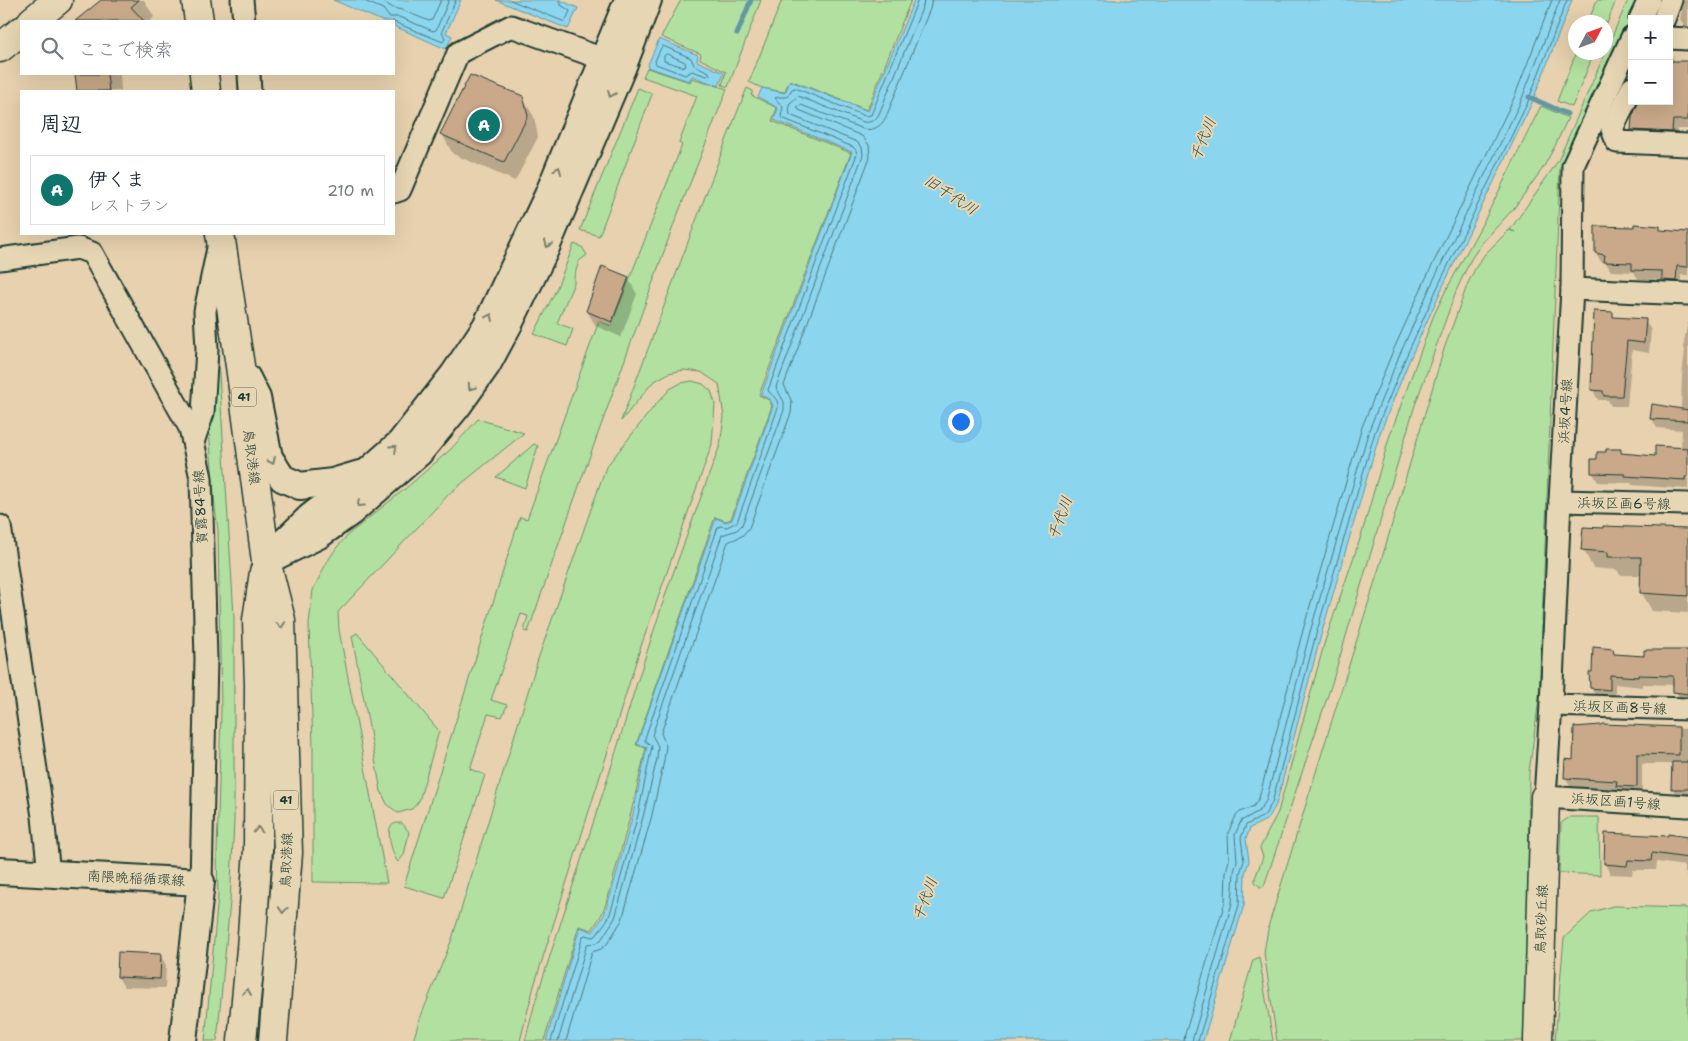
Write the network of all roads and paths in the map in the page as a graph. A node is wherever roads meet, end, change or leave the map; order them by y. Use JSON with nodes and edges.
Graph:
{"nodes":[{"id":1,"x":58,"y":0,"type":"edge"},
{"id":2,"x":196,"y":0,"type":"edge"},
{"id":3,"x":242,"y":0,"type":"edge"},
{"id":4,"x":628,"y":0,"type":"edge"},
{"id":5,"x":648,"y":0,"type":"edge"},
{"id":6,"x":1649,"y":0,"type":"edge"},
{"id":7,"x":1672,"y":0,"type":"edge"},
{"id":8,"x":1642,"y":15,"type":"edge"},
{"id":9,"x":1666,"y":15,"type":"edge"},
{"id":10,"x":33,"y":20,"type":"edge"},
{"id":11,"x":199,"y":20,"type":"edge"},
{"id":12,"x":244,"y":20,"type":"edge"},
{"id":13,"x":20,"y":32,"type":"edge"},
{"id":14,"x":1673,"y":38,"type":"edge"},
{"id":15,"x":1688,"y":38,"type":"edge"},
{"id":16,"x":1628,"y":47,"type":"edge"},
{"id":17,"x":0,"y":48,"type":"edge"},
{"id":18,"x":613,"y":62,"type":"junction"},
{"id":19,"x":204,"y":75,"type":"edge"},
{"id":20,"x":249,"y":75,"type":"edge"},
{"id":21,"x":206,"y":90,"type":"edge"},
{"id":22,"x":250,"y":90,"type":"edge"},
{"id":23,"x":1628,"y":96,"type":"edge"},
{"id":24,"x":1688,"y":145,"type":"edge"},
{"id":25,"x":395,"y":192,"type":"edge"},
{"id":26,"x":221,"y":236,"type":"edge"},
{"id":27,"x":0,"y":259,"type":"edge"},
{"id":28,"x":1572,"y":289,"type":"junction"},
{"id":29,"x":1688,"y":294,"type":"edge"},
{"id":30,"x":240,"y":366,"type":"junction"},
{"id":31,"x":193,"y":442,"type":"junction"},
{"id":32,"x":368,"y":472,"type":"junction"},
{"id":33,"x":1560,"y":502,"type":"junction"},
{"id":34,"x":1688,"y":504,"type":"edge"},
{"id":35,"x":0,"y":526,"type":"edge"},
{"id":36,"x":266,"y":561,"type":"junction"},
{"id":37,"x":1551,"y":705,"type":"junction"},
{"id":38,"x":1688,"y":709,"type":"edge"},
{"id":39,"x":1545,"y":797,"type":"junction"},
{"id":40,"x":1688,"y":806,"type":"edge"},
{"id":41,"x":0,"y":871,"type":"edge"},
{"id":42,"x":49,"y":874,"type":"junction"},
{"id":43,"x":201,"y":882,"type":"junction"},
{"id":44,"x":183,"y":1041,"type":"edge"},
{"id":45,"x":242,"y":1041,"type":"edge"},
{"id":46,"x":273,"y":1041,"type":"edge"},
{"id":47,"x":1538,"y":1041,"type":"edge"}],
"edges":[{"from":1,"to":10,"type":"main road"},
{"from":2,"to":11,"type":"main road"},
{"from":3,"to":12,"type":"street"},
{"from":4,"to":18,"type":"street"},
{"from":5,"to":18,"type":"street"},
{"from":6,"to":8,"type":"street"},
{"from":7,"to":9,"type":"street"},
{"from":13,"to":17,"type":"main road"},
{"from":14,"to":15,"type":"street"},
{"from":16,"to":28,"type":"street","name":"浜坂4号線"},
{"from":18,"to":25,"type":"street"},
{"from":32,"to":18,"type":"street","one_way":true},
{"from":18,"to":36,"type":"street","one_way":true},
{"from":19,"to":21,"type":"main road"},
{"from":20,"to":22,"type":"street"},
{"from":23,"to":24,"type":"street"},
{"from":26,"to":30,"type":"main road","name":"鳥取港線","number":"41"},
{"from":26,"to":31,"type":"street"},
{"from":27,"to":31,"type":"street","name":"賀露84号線"},
{"from":28,"to":29,"type":"street"},
{"from":28,"to":33,"type":"street","name":"浜坂4号線"},
{"from":30,"to":32,"type":"street","one_way":true},
{"from":30,"to":36,"type":"main road","name":"鳥取港線","number":"41"},
{"from":31,"to":43,"type":"street","name":"賀露84号線"},
{"from":32,"to":36,"type":"street"},
{"from":33,"to":34,"type":"street","name":"浜坂区画6号線"},
{"from":33,"to":37,"type":"street","name":"浜坂4号線"},
{"from":35,"to":42,"type":"street"},
{"from":45,"to":36,"type":"main road","name":"鳥取港線","number":"41","one_way":true},
{"from":36,"to":46,"type":"main road","name":"鳥取港線","number":"41","one_way":true},
{"from":37,"to":38,"type":"street","name":"浜坂区画8号線"},
{"from":37,"to":39,"type":"street","name":"浜坂4号線"},
{"from":39,"to":40,"type":"street","name":"浜坂区画1号線"},
{"from":39,"to":47,"type":"main road","name":"鳥取砂丘線"},
{"from":41,"to":42,"type":"street","name":"南隈晩稲循環線"},
{"from":42,"to":43,"type":"street","name":"南隈晩稲循環線"},
{"from":43,"to":44,"type":"street","name":"南隈晩稲循環線"}]}
